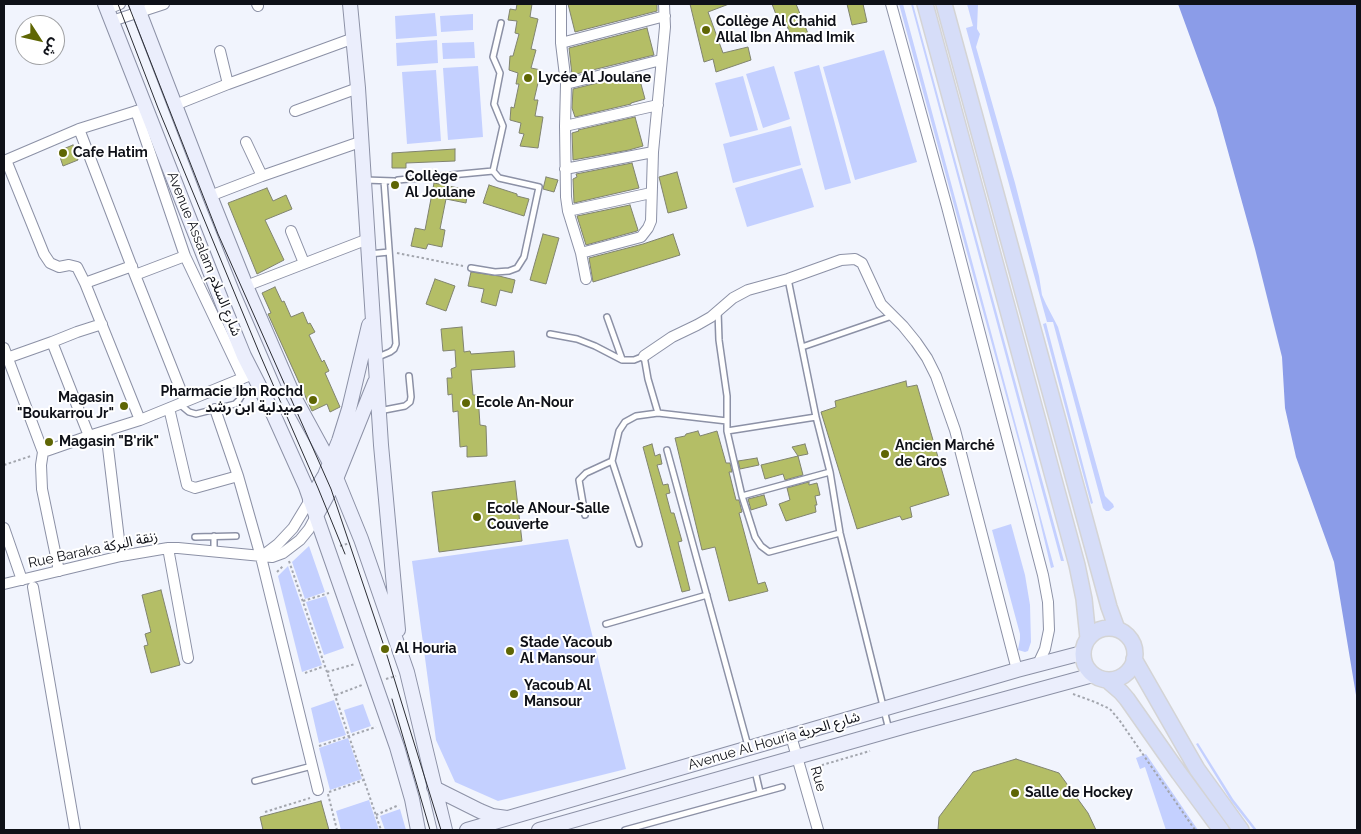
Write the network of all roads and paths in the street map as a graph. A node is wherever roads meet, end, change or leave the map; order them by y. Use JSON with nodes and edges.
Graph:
{"nodes":[{"id":1,"x":120,"y":4,"type":"edge"},
{"id":2,"x":164,"y":4,"type":"edge"},
{"id":3,"x":350,"y":4,"type":"edge"},
{"id":4,"x":561,"y":4,"type":"edge"},
{"id":5,"x":664,"y":4,"type":"edge"},
{"id":6,"x":891,"y":4,"type":"edge"},
{"id":7,"x":925,"y":4,"type":"edge"},
{"id":8,"x":944,"y":4,"type":"edge"},
{"id":9,"x":138,"y":8,"type":"edge"},
{"id":10,"x":108,"y":11,"type":"edge"},
{"id":11,"x":665,"y":16,"type":"junction"},
{"id":12,"x":501,"y":23,"type":"dead end"},
{"id":13,"x":354,"y":38,"type":"junction"},
{"id":14,"x":561,"y":43,"type":"junction"},
{"id":15,"x":220,"y":51,"type":"dead end"},
{"id":16,"x":661,"y":60,"type":"junction"},
{"id":17,"x":228,"y":84,"type":"junction"},
{"id":18,"x":566,"y":84,"type":"junction"},
{"id":19,"x":358,"y":88,"type":"junction"},
{"id":20,"x":175,"y":105,"type":"junction"},
{"id":21,"x":658,"y":105,"type":"junction"},
{"id":22,"x":141,"y":109,"type":"junction"},
{"id":23,"x":295,"y":111,"type":"dead end"},
{"id":24,"x":565,"y":126,"type":"junction"},
{"id":25,"x":80,"y":129,"type":"junction"},
{"id":26,"x":246,"y":142,"type":"dead end"},
{"id":27,"x":360,"y":142,"type":"junction"},
{"id":28,"x":653,"y":152,"type":"junction"},
{"id":29,"x":5,"y":161,"type":"edge"},
{"id":30,"x":565,"y":169,"type":"junction"},
{"id":31,"x":493,"y":171,"type":"junction"},
{"id":32,"x":262,"y":176,"type":"junction"},
{"id":33,"x":363,"y":180,"type":"junction"},
{"id":34,"x":384,"y":181,"type":"junction"},
{"id":35,"x":651,"y":193,"type":"junction"},
{"id":36,"x":210,"y":196,"type":"junction"},
{"id":37,"x":568,"y":211,"type":"junction"},
{"id":38,"x":291,"y":231,"type":"dead end"},
{"id":39,"x":368,"y":239,"type":"junction"},
{"id":40,"x":389,"y":252,"type":"junction"},
{"id":41,"x":581,"y":253,"type":"junction"},
{"id":42,"x":369,"y":254,"type":"junction"},
{"id":43,"x":185,"y":256,"type":"junction"},
{"id":44,"x":304,"y":263,"type":"junction"},
{"id":45,"x":471,"y":268,"type":"joint"},
{"id":46,"x":133,"y":270,"type":"junction"},
{"id":47,"x":586,"y":279,"type":"dead end"},
{"id":48,"x":788,"y":279,"type":"junction"},
{"id":49,"x":85,"y":283,"type":"junction"},
{"id":50,"x":246,"y":286,"type":"junction"},
{"id":51,"x":372,"y":309,"type":"junction"},
{"id":52,"x":718,"y":311,"type":"junction"},
{"id":53,"x":892,"y":316,"type":"junction"},
{"id":54,"x":607,"y":317,"type":"dead end"},
{"id":55,"x":102,"y":324,"type":"junction"},
{"id":56,"x":550,"y":334,"type":"dead end"},
{"id":57,"x":52,"y":342,"type":"junction"},
{"id":58,"x":802,"y":347,"type":"junction"},
{"id":59,"x":6,"y":353,"type":"edge"},
{"id":60,"x":644,"y":356,"type":"junction"},
{"id":61,"x":376,"y":358,"type":"junction"},
{"id":62,"x":622,"y":360,"type":"junction"},
{"id":63,"x":409,"y":376,"type":"dead end"},
{"id":64,"x":245,"y":377,"type":"junction"},
{"id":65,"x":377,"y":378,"type":"junction"},
{"id":66,"x":183,"y":402,"type":"junction"},
{"id":67,"x":168,"y":408,"type":"junction"},
{"id":68,"x":215,"y":409,"type":"junction"},
{"id":69,"x":379,"y":411,"type":"junction"},
{"id":70,"x":658,"y":413,"type":"junction"},
{"id":71,"x":816,"y":417,"type":"junction"},
{"id":72,"x":140,"y":420,"type":"junction"},
{"id":73,"x":727,"y":421,"type":"junction"},
{"id":74,"x":106,"y":431,"type":"junction"},
{"id":75,"x":727,"y":431,"type":"junction"},
{"id":76,"x":89,"y":436,"type":"junction"},
{"id":77,"x":667,"y":450,"type":"dead end"},
{"id":78,"x":43,"y":452,"type":"junction"},
{"id":79,"x":612,"y":461,"type":"junction"},
{"id":80,"x":330,"y":463,"type":"junction"},
{"id":81,"x":4,"y":465,"type":"edge"},
{"id":82,"x":830,"y":472,"type":"junction"},
{"id":83,"x":238,"y":476,"type":"junction"},
{"id":84,"x":336,"y":479,"type":"junction"},
{"id":85,"x":742,"y":496,"type":"junction"},
{"id":86,"x":310,"y":500,"type":"junction"},
{"id":87,"x":585,"y":515,"type":"dead end"},
{"id":88,"x":316,"y":516,"type":"junction"},
{"id":89,"x":4,"y":528,"type":"edge"},
{"id":90,"x":840,"y":533,"type":"junction"},
{"id":91,"x":214,"y":536,"type":"junction"},
{"id":92,"x":236,"y":536,"type":"dead end"},
{"id":93,"x":195,"y":537,"type":"dead end"},
{"id":94,"x":639,"y":544,"type":"dead end"},
{"id":95,"x":168,"y":548,"type":"junction"},
{"id":96,"x":214,"y":552,"type":"junction"},
{"id":97,"x":121,"y":556,"type":"junction"},
{"id":98,"x":261,"y":557,"type":"junction"},
{"id":99,"x":289,"y":560,"type":"dead end"},
{"id":100,"x":59,"y":571,"type":"junction"},
{"id":101,"x":22,"y":580,"type":"junction"},
{"id":102,"x":4,"y":584,"type":"edge"},
{"id":103,"x":33,"y":587,"type":"dead end"},
{"id":104,"x":332,"y":592,"type":"dead end"},
{"id":105,"x":706,"y":595,"type":"junction"},
{"id":106,"x":303,"y":601,"type":"junction"},
{"id":107,"x":606,"y":624,"type":"dead end"},
{"id":108,"x":1117,"y":629,"type":"junction"},
{"id":109,"x":1088,"y":638,"type":"junction"},
{"id":110,"x":400,"y":651,"type":"junction"},
{"id":111,"x":1082,"y":653,"type":"junction"},
{"id":112,"x":188,"y":658,"type":"dead end"},
{"id":113,"x":1134,"y":660,"type":"junction"},
{"id":114,"x":355,"y":664,"type":"dead end"},
{"id":115,"x":1038,"y":664,"type":"junction"},
{"id":116,"x":325,"y":666,"type":"junction"},
{"id":117,"x":1017,"y":670,"type":"junction"},
{"id":118,"x":327,"y":672,"type":"junction"},
{"id":119,"x":407,"y":672,"type":"junction"},
{"id":120,"x":305,"y":673,"type":"dead end"},
{"id":121,"x":1100,"y":678,"type":"junction"},
{"id":122,"x":369,"y":684,"type":"junction"},
{"id":123,"x":335,"y":695,"type":"junction"},
{"id":124,"x":1095,"y":702,"type":"dead end"},
{"id":125,"x":885,"y":708,"type":"junction"},
{"id":126,"x":376,"y":727,"type":"dead end"},
{"id":127,"x":889,"y":731,"type":"junction"},
{"id":128,"x":349,"y":736,"type":"junction"},
{"id":129,"x":791,"y":736,"type":"junction"},
{"id":130,"x":316,"y":747,"type":"dead end"},
{"id":131,"x":748,"y":748,"type":"junction"},
{"id":132,"x":797,"y":757,"type":"junction"},
{"id":133,"x":312,"y":766,"type":"junction"},
{"id":134,"x":754,"y":769,"type":"junction"},
{"id":135,"x":255,"y":781,"type":"dead end"},
{"id":136,"x":434,"y":787,"type":"junction"},
{"id":137,"x":782,"y":787,"type":"dead end"},
{"id":138,"x":318,"y":790,"type":"dead end"},
{"id":139,"x":760,"y":792,"type":"junction"},
{"id":140,"x":402,"y":804,"type":"dead end"},
{"id":141,"x":376,"y":815,"type":"junction"},
{"id":142,"x":508,"y":818,"type":"junction"},
{"id":143,"x":75,"y":830,"type":"edge"},
{"id":144,"x":382,"y":830,"type":"edge"},
{"id":145,"x":418,"y":830,"type":"edge"},
{"id":146,"x":445,"y":830,"type":"edge"},
{"id":147,"x":467,"y":830,"type":"edge"},
{"id":148,"x":539,"y":830,"type":"edge"},
{"id":149,"x":625,"y":830,"type":"edge"},
{"id":150,"x":818,"y":830,"type":"edge"},
{"id":151,"x":1195,"y":830,"type":"edge"},
{"id":152,"x":1221,"y":830,"type":"edge"},
{"id":153,"x":1241,"y":830,"type":"edge"}],
"edges":[{"from":1,"to":10,"type":"street"},
{"from":2,"to":9,"type":"street"},
{"from":3,"to":13,"type":"main road"},
{"from":4,"to":14,"type":"street"},
{"from":5,"to":11,"type":"street"},
{"from":6,"to":115,"type":"street"},
{"from":7,"to":109,"type":"main road"},
{"from":8,"to":108,"type":"main road"},
{"from":9,"to":10,"type":"street"},
{"from":9,"to":20,"type":"main road","name":"Avenue Assalam شارع السلام"},
{"from":10,"to":22,"type":"main road","name":"Avenue Assalam شارع السلام"},
{"from":11,"to":14,"type":"street"},
{"from":11,"to":16,"type":"street"},
{"from":12,"to":31,"type":"lane"},
{"from":13,"to":17,"type":"street"},
{"from":13,"to":19,"type":"main road"},
{"from":14,"to":18,"type":"street"},
{"from":15,"to":17,"type":"street"},
{"from":16,"to":18,"type":"street"},
{"from":16,"to":21,"type":"street"},
{"from":17,"to":20,"type":"street"},
{"from":18,"to":24,"type":"street"},
{"from":19,"to":23,"type":"street"},
{"from":19,"to":27,"type":"main road"},
{"from":20,"to":36,"type":"main road","name":"Avenue Assalam شارع السلام"},
{"from":21,"to":24,"type":"street"},
{"from":21,"to":28,"type":"street"},
{"from":22,"to":25,"type":"street"},
{"from":22,"to":43,"type":"street"},
{"from":22,"to":64,"type":"main road","name":"Avenue Assalam شارع السلام"},
{"from":24,"to":30,"type":"street"},
{"from":25,"to":29,"type":"street"},
{"from":25,"to":46,"type":"street"},
{"from":26,"to":32,"type":"street"},
{"from":27,"to":32,"type":"street"},
{"from":27,"to":33,"type":"main road"},
{"from":28,"to":30,"type":"street"},
{"from":28,"to":35,"type":"street"},
{"from":29,"to":49,"type":"street"},
{"from":30,"to":37,"type":"street"},
{"from":31,"to":34,"type":"lane"},
{"from":31,"to":45,"type":"lane"},
{"from":32,"to":36,"type":"street"},
{"from":33,"to":34,"type":"lane"},
{"from":33,"to":39,"type":"main road"},
{"from":34,"to":40,"type":"lane"},
{"from":35,"to":37,"type":"street"},
{"from":35,"to":41,"type":"street"},
{"from":36,"to":50,"type":"main road","name":"Avenue Assalam شارع السلام"},
{"from":37,"to":41,"type":"street"},
{"from":38,"to":44,"type":"street"},
{"from":39,"to":42,"type":"main road"},
{"from":39,"to":44,"type":"street"},
{"from":40,"to":42,"type":"lane"},
{"from":40,"to":45,"type":"path"},
{"from":40,"to":61,"type":"lane"},
{"from":41,"to":47,"type":"street"},
{"from":42,"to":51,"type":"main road"},
{"from":43,"to":46,"type":"street"},
{"from":43,"to":64,"type":"street"},
{"from":44,"to":50,"type":"street"},
{"from":46,"to":49,"type":"street"},
{"from":46,"to":66,"type":"street"},
{"from":48,"to":52,"type":"street"},
{"from":48,"to":53,"type":"street"},
{"from":48,"to":58,"type":"lane"},
{"from":49,"to":55,"type":"street"},
{"from":50,"to":80,"type":"main road","name":"Avenue Assalam شارع السلام"},
{"from":51,"to":61,"type":"main road"},
{"from":51,"to":80,"type":"main road"},
{"from":52,"to":60,"type":"street"},
{"from":52,"to":73,"type":"lane"},
{"from":53,"to":58,"type":"lane"},
{"from":53,"to":117,"type":"street"},
{"from":54,"to":62,"type":"lane"},
{"from":55,"to":57,"type":"street"},
{"from":55,"to":72,"type":"street"},
{"from":56,"to":62,"type":"lane"},
{"from":57,"to":59,"type":"street"},
{"from":57,"to":76,"type":"street"},
{"from":58,"to":71,"type":"lane"},
{"from":59,"to":78,"type":"street"},
{"from":60,"to":62,"type":"lane"},
{"from":60,"to":70,"type":"lane"},
{"from":61,"to":65,"type":"main road"},
{"from":63,"to":69,"type":"lane"},
{"from":64,"to":66,"type":"street"},
{"from":64,"to":68,"type":"lane"},
{"from":64,"to":86,"type":"main road","name":"Avenue Assalam شارع السلام"},
{"from":65,"to":69,"type":"main road"},
{"from":65,"to":84,"type":"main road"},
{"from":66,"to":67,"type":"street"},
{"from":66,"to":68,"type":"lane"},
{"from":67,"to":72,"type":"street"},
{"from":67,"to":83,"type":"street"},
{"from":68,"to":83,"type":"street"},
{"from":69,"to":110,"type":"main road"},
{"from":70,"to":73,"type":"lane"},
{"from":70,"to":79,"type":"lane"},
{"from":71,"to":75,"type":"lane"},
{"from":71,"to":82,"type":"lane"},
{"from":72,"to":74,"type":"street"},
{"from":73,"to":75,"type":"lane"},
{"from":74,"to":76,"type":"street"},
{"from":74,"to":97,"type":"street"},
{"from":75,"to":85,"type":"lane"},
{"from":76,"to":78,"type":"street"},
{"from":77,"to":105,"type":"lane"},
{"from":78,"to":81,"type":"path"},
{"from":78,"to":100,"type":"street"},
{"from":79,"to":87,"type":"lane"},
{"from":79,"to":94,"type":"lane"},
{"from":80,"to":84,"type":"main road","name":"Avenue Assalam شارع السلام"},
{"from":80,"to":86,"type":"main road"},
{"from":82,"to":85,"type":"lane"},
{"from":82,"to":90,"type":"lane"},
{"from":83,"to":98,"type":"street"},
{"from":84,"to":88,"type":"main road"},
{"from":84,"to":110,"type":"main road","name":"Avenue Assalam شارع السلام"},
{"from":85,"to":90,"type":"lane"},
{"from":86,"to":88,"type":"main road","name":"Avenue Assalam شارع السلام"},
{"from":86,"to":98,"type":"street"},
{"from":88,"to":98,"type":"street","name":"Rue Baraka زنقة البركة"},
{"from":88,"to":122,"type":"main road","name":"Avenue Assalam شارع السلام"},
{"from":89,"to":101,"type":"street"},
{"from":90,"to":125,"type":"lane"},
{"from":91,"to":92,"type":"lane"},
{"from":91,"to":93,"type":"lane"},
{"from":91,"to":96,"type":"lane"},
{"from":95,"to":96,"type":"street","name":"Rue Baraka زنقة البركة"},
{"from":95,"to":97,"type":"street","name":"Rue Baraka زنقة البركة"},
{"from":95,"to":112,"type":"street"},
{"from":96,"to":98,"type":"street","name":"Rue Baraka زنقة البركة"},
{"from":97,"to":100,"type":"street","name":"Rue Baraka زنقة البركة"},
{"from":98,"to":133,"type":"street"},
{"from":99,"to":106,"type":"path"},
{"from":100,"to":101,"type":"street","name":"Rue Baraka زنقة البركة"},
{"from":101,"to":102,"type":"street","name":"Rue Baraka زنقة البركة"},
{"from":103,"to":143,"type":"street"},
{"from":104,"to":106,"type":"path"},
{"from":105,"to":107,"type":"lane"},
{"from":105,"to":131,"type":"lane"},
{"from":106,"to":116,"type":"path"},
{"from":108,"to":109,"type":"main road"},
{"from":108,"to":113,"type":"main road"},
{"from":109,"to":111,"type":"main road"},
{"from":110,"to":119,"type":"main road"},
{"from":111,"to":115,"type":"main road","name":"Avenue Al Houria شارع الحرية"},
{"from":111,"to":121,"type":"main road"},
{"from":113,"to":121,"type":"main road"},
{"from":113,"to":153,"type":"main road"},
{"from":114,"to":118,"type":"path"},
{"from":115,"to":117,"type":"main road","name":"Avenue Al Houria شارع الحرية"},
{"from":116,"to":118,"type":"path"},
{"from":116,"to":120,"type":"path"},
{"from":117,"to":125,"type":"main road","name":"Avenue Al Houria شارع الحرية"},
{"from":118,"to":123,"type":"path"},
{"from":119,"to":122,"type":"path"},
{"from":119,"to":136,"type":"main road"},
{"from":121,"to":127,"type":"main road","name":"Avenue Al Houria شارع الحرية"},
{"from":121,"to":152,"type":"main road"},
{"from":122,"to":123,"type":"path"},
{"from":122,"to":145,"type":"main road","name":"Avenue Assalam شارع السلام"},
{"from":123,"to":128,"type":"path"},
{"from":124,"to":151,"type":"path"},
{"from":125,"to":127,"type":"lane"},
{"from":125,"to":129,"type":"main road","name":"Avenue Al Houria شارع الحرية"},
{"from":126,"to":128,"type":"path"},
{"from":127,"to":132,"type":"main road","name":"Avenue Al Houria شارع الحرية"},
{"from":128,"to":130,"type":"path"},
{"from":128,"to":141,"type":"path"},
{"from":129,"to":131,"type":"main road","name":"Avenue Al Houria شارع الحرية"},
{"from":129,"to":132,"type":"street","name":"Rue"},
{"from":131,"to":142,"type":"main road","name":"Avenue Al Houria شارع الحرية"},
{"from":132,"to":134,"type":"main road","name":"Avenue Al Houria شارع الحرية"},
{"from":132,"to":150,"type":"street","name":"Rue"},
{"from":133,"to":135,"type":"lane"},
{"from":133,"to":138,"type":"street"},
{"from":134,"to":139,"type":"lane"},
{"from":134,"to":148,"type":"main road","name":"Avenue Al Houria شارع الحرية"},
{"from":136,"to":142,"type":"main road"},
{"from":136,"to":146,"type":"main road"},
{"from":137,"to":139,"type":"lane"},
{"from":139,"to":149,"type":"lane"},
{"from":140,"to":141,"type":"path"},
{"from":141,"to":144,"type":"path"},
{"from":142,"to":147,"type":"main road","name":"Avenue Al Houria شارع الحرية"}]}
